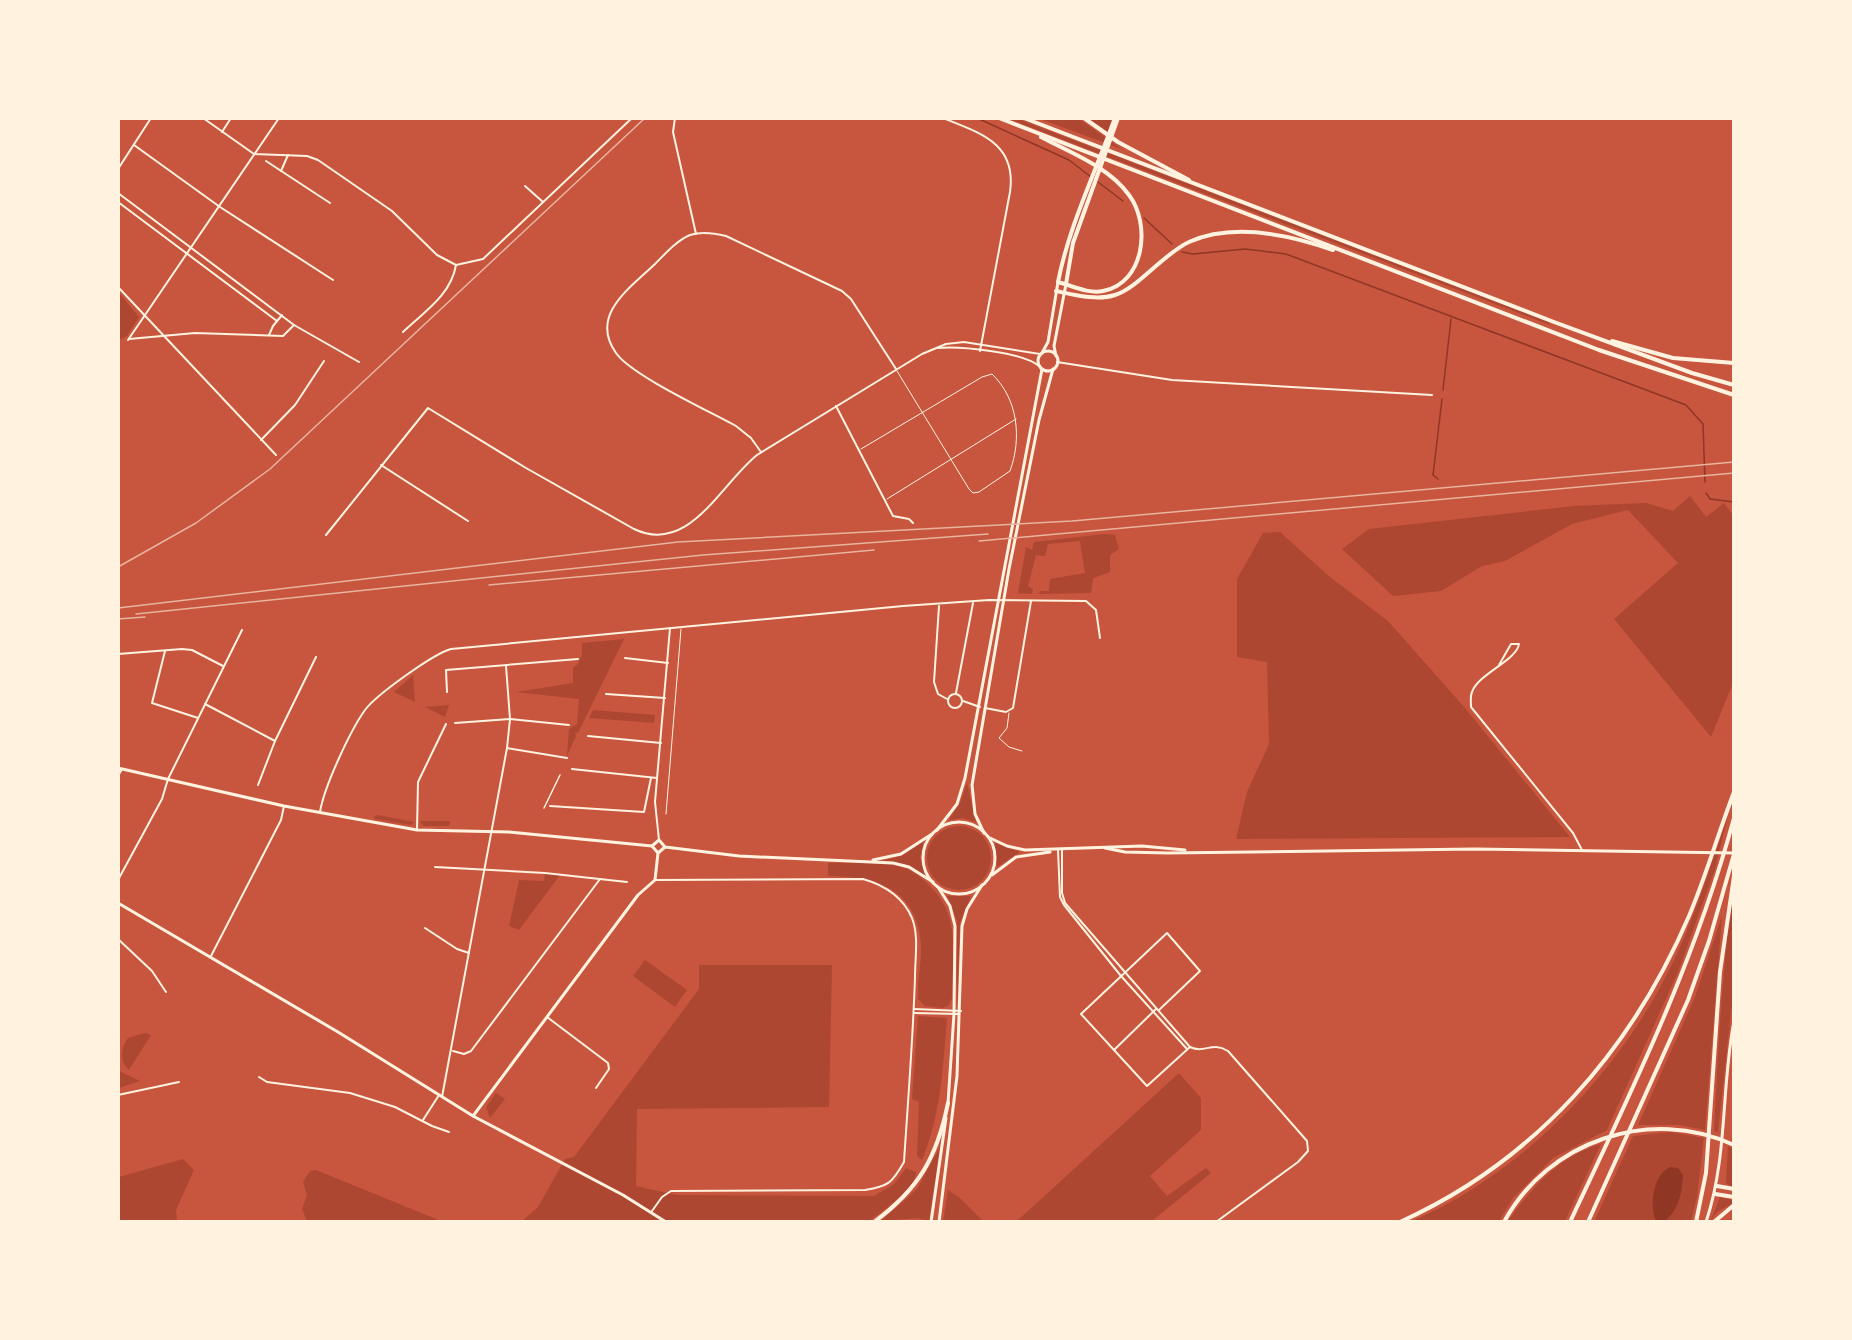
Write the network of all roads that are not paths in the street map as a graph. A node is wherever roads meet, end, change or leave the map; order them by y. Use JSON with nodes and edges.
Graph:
{"nodes":[{"id":1,"x":151,"y":118,"type":"edge"},
{"id":2,"x":204,"y":118,"type":"edge"},
{"id":3,"x":231,"y":118,"type":"edge"},
{"id":4,"x":279,"y":118,"type":"edge"},
{"id":5,"x":632,"y":118,"type":"edge"},
{"id":6,"x":675,"y":118,"type":"edge"},
{"id":7,"x":943,"y":118,"type":"edge"},
{"id":8,"x":999,"y":118,"type":"edge"},
{"id":9,"x":1024,"y":118,"type":"edge"},
{"id":10,"x":1084,"y":118,"type":"edge"},
{"id":11,"x":1116,"y":118,"type":"edge"},
{"id":12,"x":1019,"y":126,"type":"junction"},
{"id":13,"x":222,"y":132,"type":"junction"},
{"id":14,"x":134,"y":145,"type":"junction"},
{"id":15,"x":255,"y":154,"type":"junction"},
{"id":16,"x":288,"y":155,"type":"junction"},
{"id":17,"x":266,"y":161,"type":"dead end"},
{"id":18,"x":118,"y":170,"type":"edge"},
{"id":19,"x":281,"y":171,"type":"junction"},
{"id":20,"x":525,"y":186,"type":"dead end"},
{"id":21,"x":1209,"y":189,"type":"junction"},
{"id":22,"x":118,"y":193,"type":"edge"},
{"id":23,"x":1087,"y":195,"type":"junction"},
{"id":24,"x":118,"y":202,"type":"edge"},
{"id":25,"x":543,"y":202,"type":"junction"},
{"id":26,"x":330,"y":203,"type":"dead end"},
{"id":27,"x":220,"y":207,"type":"junction"},
{"id":28,"x":696,"y":234,"type":"junction"},
{"id":29,"x":192,"y":248,"type":"junction"},
{"id":30,"x":188,"y":254,"type":"junction"},
{"id":31,"x":456,"y":265,"type":"junction"},
{"id":32,"x":1399,"y":273,"type":"junction"},
{"id":33,"x":333,"y":280,"type":"dead end"},
{"id":34,"x":1058,"y":282,"type":"junction"},
{"id":35,"x":1066,"y":284,"type":"junction"},
{"id":36,"x":118,"y":286,"type":"edge"},
{"id":37,"x":1056,"y":291,"type":"junction"},
{"id":38,"x":1064,"y":293,"type":"junction"},
{"id":39,"x":145,"y":315,"type":"junction"},
{"id":40,"x":282,"y":315,"type":"junction"},
{"id":41,"x":277,"y":321,"type":"junction"},
{"id":42,"x":294,"y":325,"type":"junction"},
{"id":43,"x":403,"y":332,"type":"dead end"},
{"id":44,"x":162,"y":334,"type":"junction"},
{"id":45,"x":269,"y":335,"type":"junction"},
{"id":46,"x":1588,"y":335,"type":"junction"},
{"id":47,"x":981,"y":344,"type":"junction"},
{"id":48,"x":935,"y":348,"type":"junction"},
{"id":49,"x":980,"y":351,"type":"junction"},
{"id":50,"x":1041,"y":354,"type":"junction"},
{"id":51,"x":1056,"y":356,"type":"junction"},
{"id":52,"x":324,"y":361,"type":"dead end"},
{"id":53,"x":359,"y":362,"type":"dead end"},
{"id":54,"x":1057,"y":362,"type":"junction"},
{"id":55,"x":1734,"y":363,"type":"edge"},
{"id":56,"x":1040,"y":368,"type":"junction"},
{"id":57,"x":896,"y":369,"type":"junction"},
{"id":58,"x":1053,"y":369,"type":"junction"},
{"id":59,"x":1734,"y":385,"type":"edge"},
{"id":60,"x":1432,"y":395,"type":"dead end"},
{"id":61,"x":1734,"y":395,"type":"edge"},
{"id":62,"x":836,"y":406,"type":"junction"},
{"id":63,"x":922,"y":414,"type":"junction"},
{"id":64,"x":1017,"y":419,"type":"junction"},
{"id":65,"x":261,"y":440,"type":"junction"},
{"id":66,"x":859,"y":451,"type":"junction"},
{"id":67,"x":761,"y":452,"type":"junction"},
{"id":68,"x":276,"y":456,"type":"dead end"},
{"id":69,"x":951,"y":460,"type":"junction"},
{"id":70,"x":381,"y":465,"type":"junction"},
{"id":71,"x":885,"y":500,"type":"junction"},
{"id":72,"x":468,"y":521,"type":"dead end"},
{"id":73,"x":913,"y":523,"type":"dead end"},
{"id":74,"x":326,"y":535,"type":"dead end"},
{"id":75,"x":1031,"y":601,"type":"junction"},
{"id":76,"x":973,"y":603,"type":"junction"},
{"id":77,"x":939,"y":605,"type":"junction"},
{"id":78,"x":681,"y":627,"type":"junction"},
{"id":79,"x":670,"y":628,"type":"junction"},
{"id":80,"x":242,"y":630,"type":"dead end"},
{"id":81,"x":1100,"y":638,"type":"dead end"},
{"id":82,"x":165,"y":651,"type":"junction"},
{"id":83,"x":118,"y":654,"type":"edge"},
{"id":84,"x":316,"y":657,"type":"dead end"},
{"id":85,"x":625,"y":658,"type":"dead end"},
{"id":86,"x":578,"y":659,"type":"dead end"},
{"id":87,"x":668,"y":663,"type":"junction"},
{"id":88,"x":1499,"y":665,"type":"junction"},
{"id":89,"x":223,"y":666,"type":"junction"},
{"id":90,"x":506,"y":666,"type":"junction"},
{"id":91,"x":447,"y":692,"type":"dead end"},
{"id":92,"x":956,"y":693,"type":"junction"},
{"id":93,"x":606,"y":694,"type":"dead end"},
{"id":94,"x":665,"y":698,"type":"junction"},
{"id":95,"x":947,"y":699,"type":"junction"},
{"id":96,"x":962,"y":701,"type":"junction"},
{"id":97,"x":205,"y":704,"type":"junction"},
{"id":98,"x":980,"y":707,"type":"junction"},
{"id":99,"x":985,"y":708,"type":"junction"},
{"id":100,"x":1009,"y":711,"type":"junction"},
{"id":101,"x":198,"y":718,"type":"junction"},
{"id":102,"x":510,"y":719,"type":"junction"},
{"id":103,"x":455,"y":723,"type":"dead end"},
{"id":104,"x":446,"y":724,"type":"dead end"},
{"id":105,"x":569,"y":725,"type":"dead end"},
{"id":106,"x":588,"y":736,"type":"dead end"},
{"id":107,"x":275,"y":741,"type":"junction"},
{"id":108,"x":661,"y":743,"type":"junction"},
{"id":109,"x":507,"y":748,"type":"junction"},
{"id":110,"x":1022,"y":751,"type":"dead end"},
{"id":111,"x":567,"y":758,"type":"dead end"},
{"id":112,"x":120,"y":768,"type":"edge"},
{"id":113,"x":572,"y":770,"type":"dead end"},
{"id":114,"x":560,"y":775,"type":"dead end"},
{"id":115,"x":118,"y":776,"type":"edge"},
{"id":116,"x":651,"y":778,"type":"junction"},
{"id":117,"x":657,"y":778,"type":"junction"},
{"id":118,"x":168,"y":779,"type":"junction"},
{"id":119,"x":258,"y":785,"type":"dead end"},
{"id":120,"x":1734,"y":792,"type":"edge"},
{"id":121,"x":284,"y":806,"type":"junction"},
{"id":122,"x":550,"y":806,"type":"dead end"},
{"id":123,"x":544,"y":808,"type":"dead end"},
{"id":124,"x":320,"y":812,"type":"junction"},
{"id":125,"x":666,"y":814,"type":"dead end"},
{"id":126,"x":1734,"y":819,"type":"edge"},
{"id":127,"x":417,"y":830,"type":"junction"},
{"id":128,"x":936,"y":831,"type":"junction"},
{"id":129,"x":491,"y":832,"type":"junction"},
{"id":130,"x":986,"y":834,"type":"junction"},
{"id":131,"x":659,"y":840,"type":"junction"},
{"id":132,"x":652,"y":846,"type":"junction"},
{"id":133,"x":665,"y":847,"type":"junction"},
{"id":134,"x":1060,"y":849,"type":"junction"},
{"id":135,"x":1582,"y":850,"type":"junction"},
{"id":136,"x":658,"y":854,"type":"junction"},
{"id":137,"x":1734,"y":854,"type":"edge"},
{"id":138,"x":865,"y":861,"type":"junction"},
{"id":139,"x":435,"y":867,"type":"dead end"},
{"id":140,"x":484,"y":870,"type":"junction"},
{"id":141,"x":1734,"y":876,"type":"edge"},
{"id":142,"x":600,"y":879,"type":"junction"},
{"id":143,"x":988,"y":879,"type":"junction"},
{"id":144,"x":118,"y":880,"type":"edge"},
{"id":145,"x":655,"y":880,"type":"junction"},
{"id":146,"x":627,"y":882,"type":"dead end"},
{"id":147,"x":933,"y":882,"type":"junction"},
{"id":148,"x":982,"y":885,"type":"junction"},
{"id":149,"x":938,"y":887,"type":"junction"},
{"id":150,"x":118,"y":903,"type":"edge"},
{"id":151,"x":425,"y":928,"type":"dead end"},
{"id":152,"x":118,"y":939,"type":"edge"},
{"id":153,"x":469,"y":953,"type":"junction"},
{"id":154,"x":211,"y":956,"type":"junction"},
{"id":155,"x":1125,"y":973,"type":"junction"},
{"id":156,"x":1121,"y":976,"type":"junction"},
{"id":157,"x":166,"y":992,"type":"dead end"},
{"id":158,"x":914,"y":1011,"type":"junction"},
{"id":159,"x":1156,"y":1011,"type":"junction"},
{"id":160,"x":954,"y":1012,"type":"junction"},
{"id":161,"x":961,"y":1013,"type":"junction"},
{"id":162,"x":547,"y":1017,"type":"junction"},
{"id":163,"x":1734,"y":1021,"type":"edge"},
{"id":164,"x":1188,"y":1049,"type":"junction"},
{"id":165,"x":1114,"y":1050,"type":"junction"},
{"id":166,"x":452,"y":1051,"type":"junction"},
{"id":167,"x":259,"y":1077,"type":"dead end"},
{"id":168,"x":178,"y":1082,"type":"dead end"},
{"id":169,"x":596,"y":1088,"type":"dead end"},
{"id":170,"x":118,"y":1095,"type":"edge"},
{"id":171,"x":441,"y":1096,"type":"junction"},
{"id":172,"x":948,"y":1103,"type":"junction"},
{"id":173,"x":473,"y":1116,"type":"junction"},
{"id":174,"x":423,"y":1120,"type":"junction"},
{"id":175,"x":449,"y":1132,"type":"dead end"},
{"id":176,"x":1734,"y":1145,"type":"edge"},
{"id":177,"x":1717,"y":1186,"type":"junction"},
{"id":178,"x":1734,"y":1190,"type":"edge"},
{"id":179,"x":1715,"y":1194,"type":"junction"},
{"id":180,"x":1734,"y":1197,"type":"edge"},
{"id":181,"x":1734,"y":1205,"type":"edge"},
{"id":182,"x":652,"y":1211,"type":"junction"},
{"id":183,"x":666,"y":1221,"type":"edge"},
{"id":184,"x":874,"y":1221,"type":"edge"},
{"id":185,"x":913,"y":1221,"type":"edge"},
{"id":186,"x":921,"y":1221,"type":"edge"},
{"id":187,"x":931,"y":1221,"type":"edge"},
{"id":188,"x":939,"y":1221,"type":"edge"},
{"id":189,"x":1216,"y":1221,"type":"edge"},
{"id":190,"x":1400,"y":1221,"type":"edge"},
{"id":191,"x":1504,"y":1221,"type":"edge"},
{"id":192,"x":1570,"y":1221,"type":"edge"},
{"id":193,"x":1588,"y":1221,"type":"edge"},
{"id":194,"x":1696,"y":1221,"type":"edge"},
{"id":195,"x":1706,"y":1221,"type":"edge"},
{"id":196,"x":1714,"y":1221,"type":"edge"}],
"edges":[{"from":1,"to":14,"type":"street"},
{"from":2,"to":13,"type":"street"},
{"from":3,"to":13,"type":"street"},
{"from":4,"to":15,"type":"street"},
{"from":5,"to":25,"type":"street"},
{"from":6,"to":28,"type":"street"},
{"from":7,"to":47,"type":"street"},
{"from":8,"to":12,"type":"highway"},
{"from":9,"to":21,"type":"highway"},
{"from":10,"to":21,"type":"highway"},
{"from":11,"to":23,"type":"highway"},
{"from":12,"to":32,"type":"highway"},
{"from":12,"to":35,"type":"highway"},
{"from":13,"to":15,"type":"street"},
{"from":14,"to":18,"type":"street"},
{"from":14,"to":27,"type":"street"},
{"from":15,"to":16,"type":"street"},
{"from":15,"to":27,"type":"street"},
{"from":16,"to":19,"type":"street"},
{"from":16,"to":31,"type":"street"},
{"from":17,"to":19,"type":"street"},
{"from":19,"to":26,"type":"street"},
{"from":20,"to":25,"type":"street"},
{"from":21,"to":46,"type":"highway"},
{"from":22,"to":29,"type":"street"},
{"from":23,"to":34,"type":"highway"},
{"from":23,"to":35,"type":"highway"},
{"from":24,"to":30,"type":"street"},
{"from":25,"to":31,"type":"street"},
{"from":27,"to":29,"type":"street"},
{"from":27,"to":33,"type":"street"},
{"from":28,"to":57,"type":"street"},
{"from":28,"to":67,"type":"street"},
{"from":29,"to":30,"type":"street"},
{"from":29,"to":40,"type":"street"},
{"from":30,"to":39,"type":"street"},
{"from":30,"to":41,"type":"street"},
{"from":31,"to":43,"type":"street"},
{"from":32,"to":38,"type":"highway"},
{"from":32,"to":61,"type":"highway"},
{"from":34,"to":35,"type":"highway"},
{"from":34,"to":37,"type":"main road"},
{"from":35,"to":38,"type":"main road"},
{"from":36,"to":39,"type":"street"},
{"from":37,"to":38,"type":"highway"},
{"from":37,"to":50,"type":"main road"},
{"from":38,"to":51,"type":"main road"},
{"from":39,"to":44,"type":"street"},
{"from":39,"to":44,"type":"street"},
{"from":40,"to":41,"type":"street"},
{"from":40,"to":42,"type":"street"},
{"from":41,"to":45,"type":"street"},
{"from":42,"to":45,"type":"street"},
{"from":42,"to":53,"type":"street"},
{"from":44,"to":45,"type":"street"},
{"from":44,"to":65,"type":"street"},
{"from":46,"to":55,"type":"highway"},
{"from":46,"to":59,"type":"highway"},
{"from":47,"to":48,"type":"street"},
{"from":47,"to":49,"type":"street"},
{"from":47,"to":50,"type":"street"},
{"from":48,"to":49,"type":"street"},
{"from":48,"to":57,"type":"street"},
{"from":49,"to":56,"type":"street"},
{"from":50,"to":51,"type":"main road"},
{"from":50,"to":56,"type":"main road"},
{"from":51,"to":54,"type":"main road"},
{"from":52,"to":65,"type":"street"},
{"from":54,"to":58,"type":"main road"},
{"from":54,"to":60,"type":"street"},
{"from":56,"to":58,"type":"main road"},
{"from":56,"to":98,"type":"main road"},
{"from":57,"to":62,"type":"street"},
{"from":57,"to":63,"type":"lane"},
{"from":58,"to":99,"type":"main road"},
{"from":62,"to":66,"type":"street"},
{"from":62,"to":67,"type":"street"},
{"from":63,"to":64,"type":"lane"},
{"from":63,"to":66,"type":"lane"},
{"from":63,"to":69,"type":"lane"},
{"from":64,"to":69,"type":"lane"},
{"from":64,"to":69,"type":"lane"},
{"from":65,"to":68,"type":"street"},
{"from":66,"to":71,"type":"street"},
{"from":67,"to":70,"type":"street"},
{"from":69,"to":71,"type":"lane"},
{"from":70,"to":72,"type":"street"},
{"from":70,"to":74,"type":"street"},
{"from":71,"to":73,"type":"street"},
{"from":75,"to":76,"type":"street"},
{"from":75,"to":81,"type":"street"},
{"from":75,"to":100,"type":"street"},
{"from":76,"to":77,"type":"street"},
{"from":76,"to":92,"type":"street"},
{"from":77,"to":78,"type":"street"},
{"from":77,"to":95,"type":"street"},
{"from":78,"to":79,"type":"street"},
{"from":78,"to":125,"type":"lane"},
{"from":79,"to":87,"type":"street"},
{"from":79,"to":124,"type":"street"},
{"from":80,"to":89,"type":"street"},
{"from":82,"to":83,"type":"street"},
{"from":82,"to":89,"type":"street"},
{"from":82,"to":101,"type":"street"},
{"from":84,"to":107,"type":"street"},
{"from":85,"to":87,"type":"street"},
{"from":86,"to":90,"type":"street"},
{"from":87,"to":94,"type":"street"},
{"from":88,"to":88,"type":"street"},
{"from":88,"to":135,"type":"street"},
{"from":89,"to":97,"type":"street"},
{"from":90,"to":91,"type":"street"},
{"from":90,"to":102,"type":"street"},
{"from":92,"to":95,"type":"street"},
{"from":92,"to":96,"type":"street"},
{"from":93,"to":94,"type":"street"},
{"from":94,"to":108,"type":"street"},
{"from":95,"to":96,"type":"street"},
{"from":96,"to":98,"type":"street"},
{"from":97,"to":101,"type":"street"},
{"from":97,"to":107,"type":"street"},
{"from":98,"to":128,"type":"main road"},
{"from":99,"to":100,"type":"street"},
{"from":99,"to":130,"type":"main road"},
{"from":100,"to":110,"type":"lane"},
{"from":101,"to":118,"type":"street"},
{"from":102,"to":103,"type":"street"},
{"from":102,"to":105,"type":"street"},
{"from":102,"to":109,"type":"street"},
{"from":104,"to":127,"type":"street"},
{"from":106,"to":108,"type":"street"},
{"from":107,"to":119,"type":"street"},
{"from":108,"to":117,"type":"street"},
{"from":109,"to":111,"type":"street"},
{"from":109,"to":129,"type":"street"},
{"from":112,"to":115,"type":"street"},
{"from":112,"to":118,"type":"main road"},
{"from":113,"to":116,"type":"street"},
{"from":114,"to":123,"type":"street"},
{"from":116,"to":117,"type":"street"},
{"from":116,"to":122,"type":"street"},
{"from":117,"to":131,"type":"street"},
{"from":118,"to":121,"type":"main road"},
{"from":118,"to":144,"type":"street"},
{"from":120,"to":190,"type":"highway"},
{"from":121,"to":124,"type":"main road"},
{"from":121,"to":154,"type":"street"},
{"from":124,"to":127,"type":"main road"},
{"from":126,"to":192,"type":"highway"},
{"from":127,"to":129,"type":"main road"},
{"from":128,"to":130,"type":"main road"},
{"from":128,"to":138,"type":"main road"},
{"from":128,"to":147,"type":"main road"},
{"from":129,"to":132,"type":"main road"},
{"from":129,"to":140,"type":"street"},
{"from":130,"to":134,"type":"main road"},
{"from":130,"to":143,"type":"main road"},
{"from":131,"to":132,"type":"main road"},
{"from":131,"to":133,"type":"main road"},
{"from":132,"to":136,"type":"main road"},
{"from":133,"to":136,"type":"main road"},
{"from":133,"to":138,"type":"main road"},
{"from":134,"to":135,"type":"main road"},
{"from":134,"to":143,"type":"main road"},
{"from":134,"to":155,"type":"street"},
{"from":134,"to":156,"type":"street"},
{"from":135,"to":137,"type":"main road"},
{"from":136,"to":145,"type":"main road"},
{"from":137,"to":193,"type":"highway"},
{"from":138,"to":147,"type":"main road"},
{"from":139,"to":140,"type":"street"},
{"from":140,"to":142,"type":"street"},
{"from":140,"to":153,"type":"street"},
{"from":141,"to":194,"type":"highway"},
{"from":142,"to":146,"type":"street"},
{"from":142,"to":166,"type":"street"},
{"from":143,"to":148,"type":"main road"},
{"from":145,"to":158,"type":"street"},
{"from":145,"to":162,"type":"main road"},
{"from":147,"to":149,"type":"main road"},
{"from":148,"to":149,"type":"main road"},
{"from":148,"to":161,"type":"main road"},
{"from":149,"to":160,"type":"main road"},
{"from":150,"to":154,"type":"main road"},
{"from":151,"to":153,"type":"street"},
{"from":152,"to":157,"type":"street"},
{"from":153,"to":166,"type":"street"},
{"from":154,"to":171,"type":"main road"},
{"from":155,"to":156,"type":"street"},
{"from":155,"to":159,"type":"street"},
{"from":155,"to":159,"type":"street"},
{"from":156,"to":159,"type":"street"},
{"from":156,"to":165,"type":"street"},
{"from":158,"to":160,"type":"street"},
{"from":158,"to":182,"type":"street"},
{"from":159,"to":164,"type":"street"},
{"from":159,"to":165,"type":"street"},
{"from":160,"to":161,"type":"street"},
{"from":160,"to":172,"type":"main road"},
{"from":161,"to":188,"type":"main road"},
{"from":162,"to":169,"type":"street"},
{"from":162,"to":173,"type":"main road"},
{"from":163,"to":177,"type":"main road"},
{"from":164,"to":165,"type":"street"},
{"from":164,"to":189,"type":"street"},
{"from":166,"to":171,"type":"street"},
{"from":167,"to":174,"type":"street"},
{"from":168,"to":170,"type":"street"},
{"from":171,"to":173,"type":"main road"},
{"from":171,"to":174,"type":"street"},
{"from":172,"to":184,"type":"highway"},
{"from":172,"to":187,"type":"main road"},
{"from":173,"to":182,"type":"main road"},
{"from":174,"to":175,"type":"street"},
{"from":176,"to":191,"type":"highway"},
{"from":177,"to":178,"type":"highway"},
{"from":177,"to":179,"type":"main road"},
{"from":179,"to":180,"type":"highway"},
{"from":179,"to":195,"type":"main road"},
{"from":181,"to":196,"type":"highway"},
{"from":182,"to":183,"type":"main road"},
{"from":185,"to":186,"type":"highway"}]}
